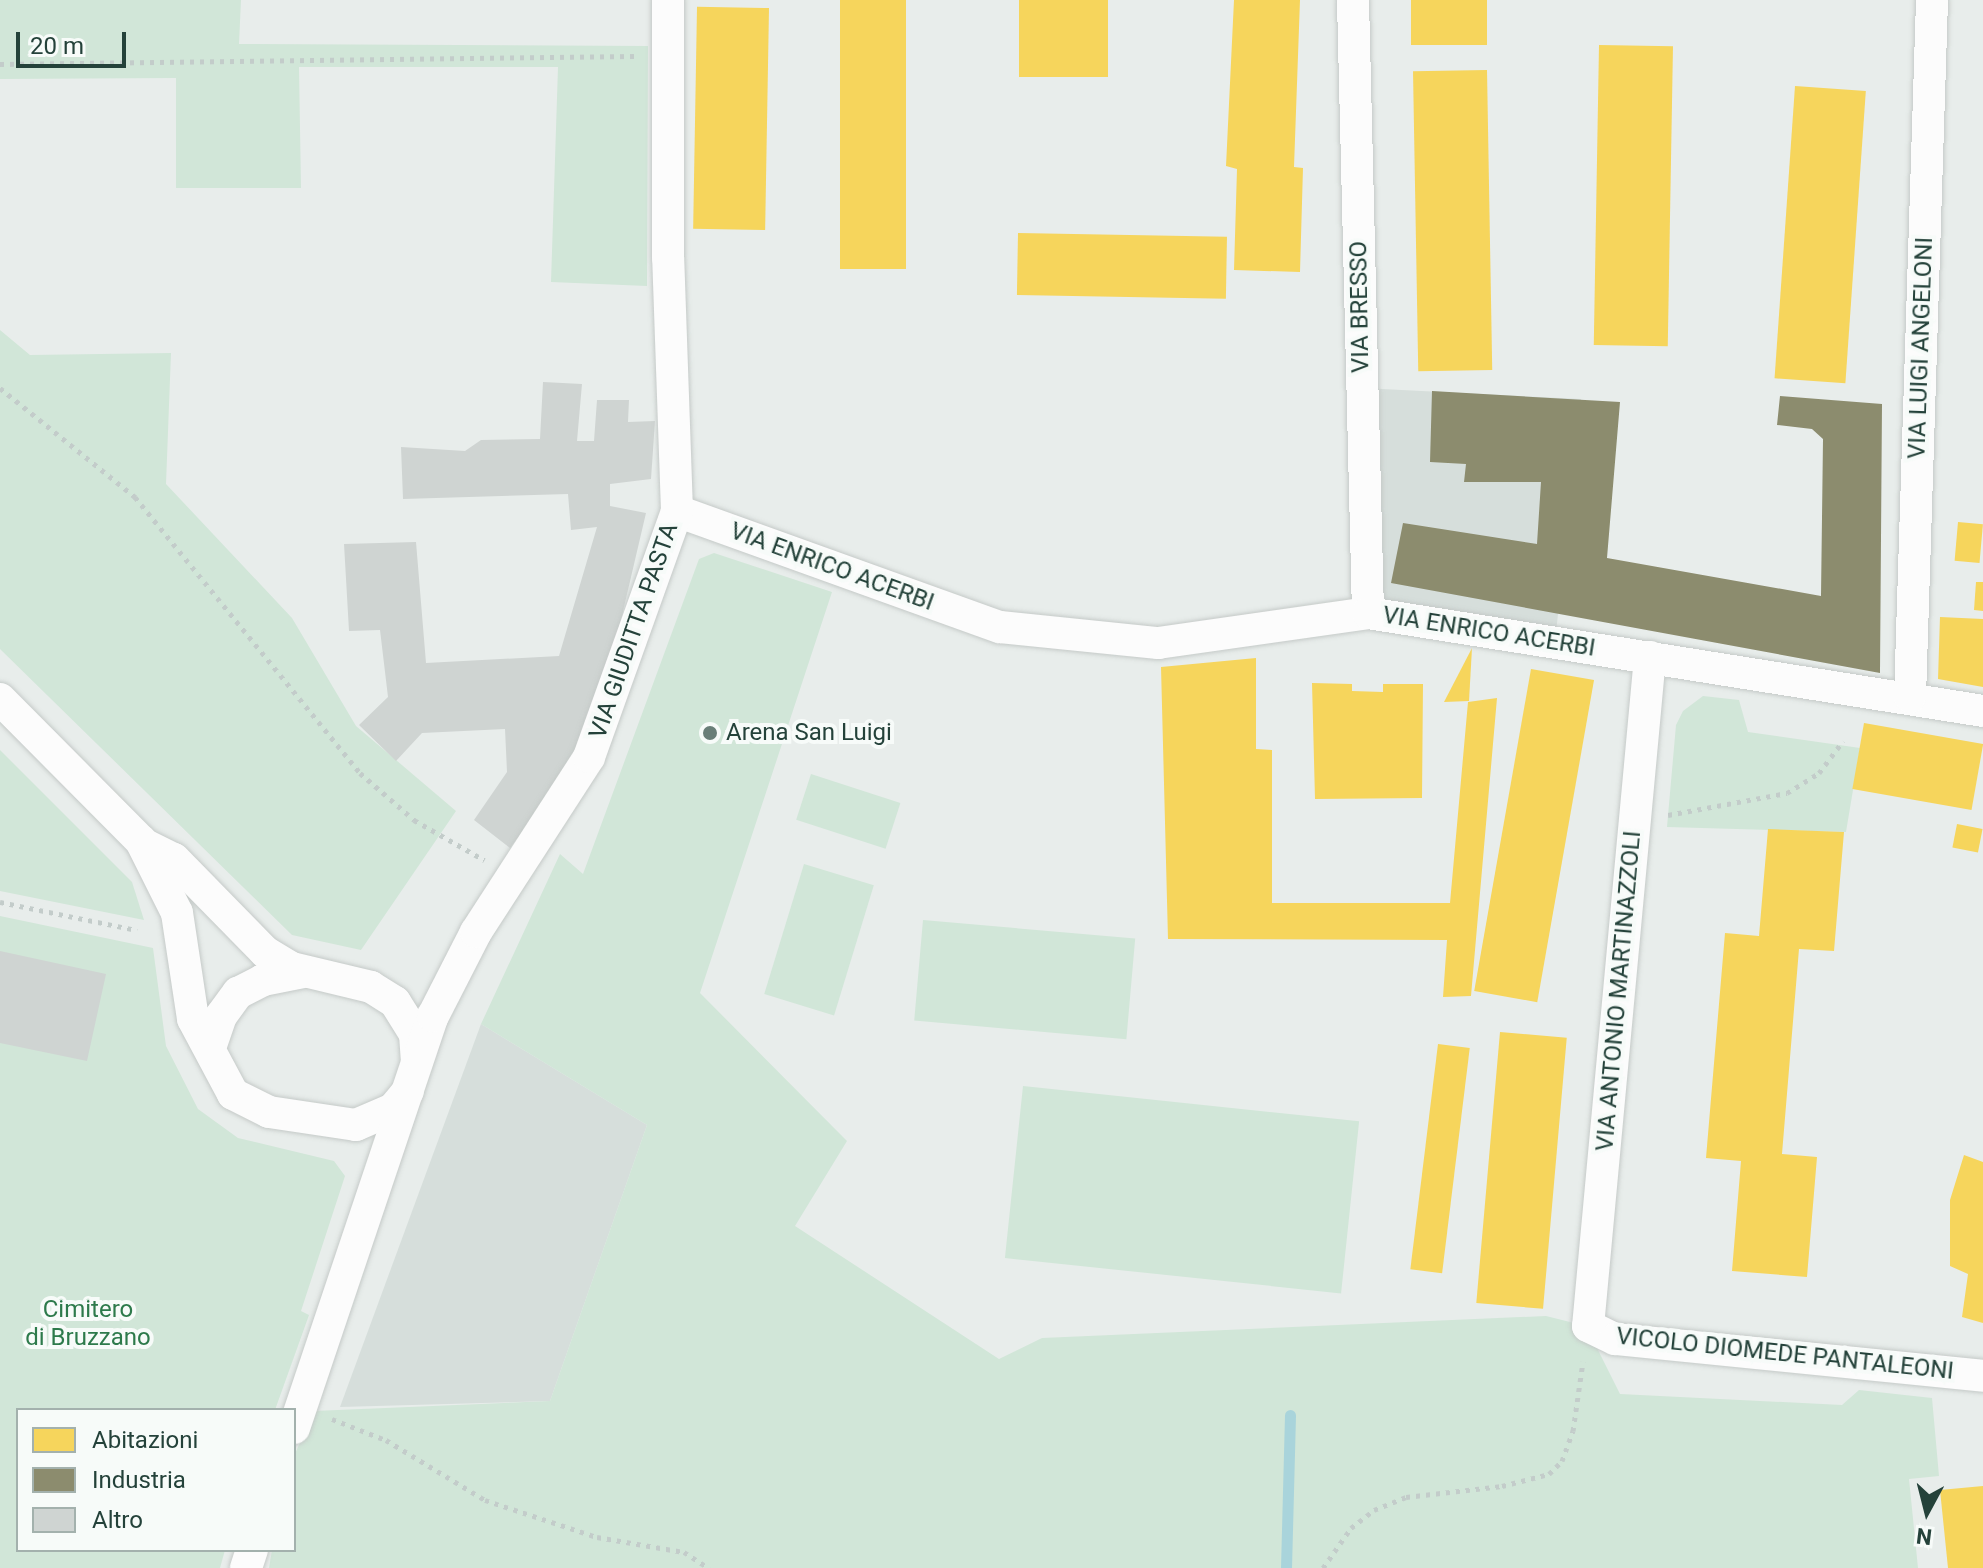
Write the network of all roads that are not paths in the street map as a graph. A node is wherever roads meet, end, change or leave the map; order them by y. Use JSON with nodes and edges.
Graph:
{"nodes":[{"id":1,"x":668,"y":0,"type":"edge"},
{"id":2,"x":1353,"y":0,"type":"edge"},
{"id":3,"x":1932,"y":0,"type":"edge"},
{"id":4,"x":677,"y":511,"type":"junction"},
{"id":5,"x":1368,"y":613,"type":"junction"},
{"id":6,"x":1650,"y":657,"type":"junction"},
{"id":7,"x":1910,"y":697,"type":"junction"},
{"id":8,"x":0,"y":699,"type":"edge"},
{"id":9,"x":1983,"y":711,"type":"edge"},
{"id":10,"x":141,"y":841,"type":"junction"},
{"id":11,"x":303,"y":972,"type":"junction"},
{"id":12,"x":210,"y":1048,"type":"junction"},
{"id":13,"x":414,"y":1074,"type":"junction"},
{"id":14,"x":325,"y":1123,"type":"junction"},
{"id":15,"x":371,"y":1208,"type":"junction"},
{"id":16,"x":1588,"y":1326,"type":"joint"},
{"id":17,"x":1983,"y":1376,"type":"edge"},
{"id":18,"x":309,"y":1422,"type":"edge"}],
"edges":[{"from":1,"to":4,"type":"street","name":"VIA GIUDITTA PASTA"},
{"from":2,"to":5,"type":"street","name":"VIA BRESSO"},
{"from":3,"to":7,"type":"street","name":"VIA LUIGI ANGELONI"},
{"from":4,"to":5,"type":"street","name":"VIA ENRICO ACERBI"},
{"from":4,"to":13,"type":"street","name":"VIA GIUDITTA PASTA"},
{"from":5,"to":6,"type":"street","name":"VIA ENRICO ACERBI"},
{"from":6,"to":7,"type":"street","name":"VIA ENRICO ACERBI"},
{"from":6,"to":16,"type":"street","name":"VIA ANTONIO MARTINAZZOLI"},
{"from":7,"to":9,"type":"street","name":"VIA ENRICO ACERBI"},
{"from":8,"to":10,"type":"street"},
{"from":10,"to":11,"type":"street"},
{"from":10,"to":12,"type":"street"},
{"from":11,"to":12,"type":"street"},
{"from":11,"to":13,"type":"street"},
{"from":12,"to":14,"type":"street"},
{"from":13,"to":14,"type":"street"},
{"from":13,"to":15,"type":"street","name":"VIA GIUDITTA PASTA"},
{"from":14,"to":15,"type":"street","name":"VIA GIUDITTA PASTA"},
{"from":15,"to":18,"type":"street","name":"VIA GIUDITTA PASTA"},
{"from":16,"to":17,"type":"street","name":"VICOLO DIOMEDE PANTALEONI"}]}
